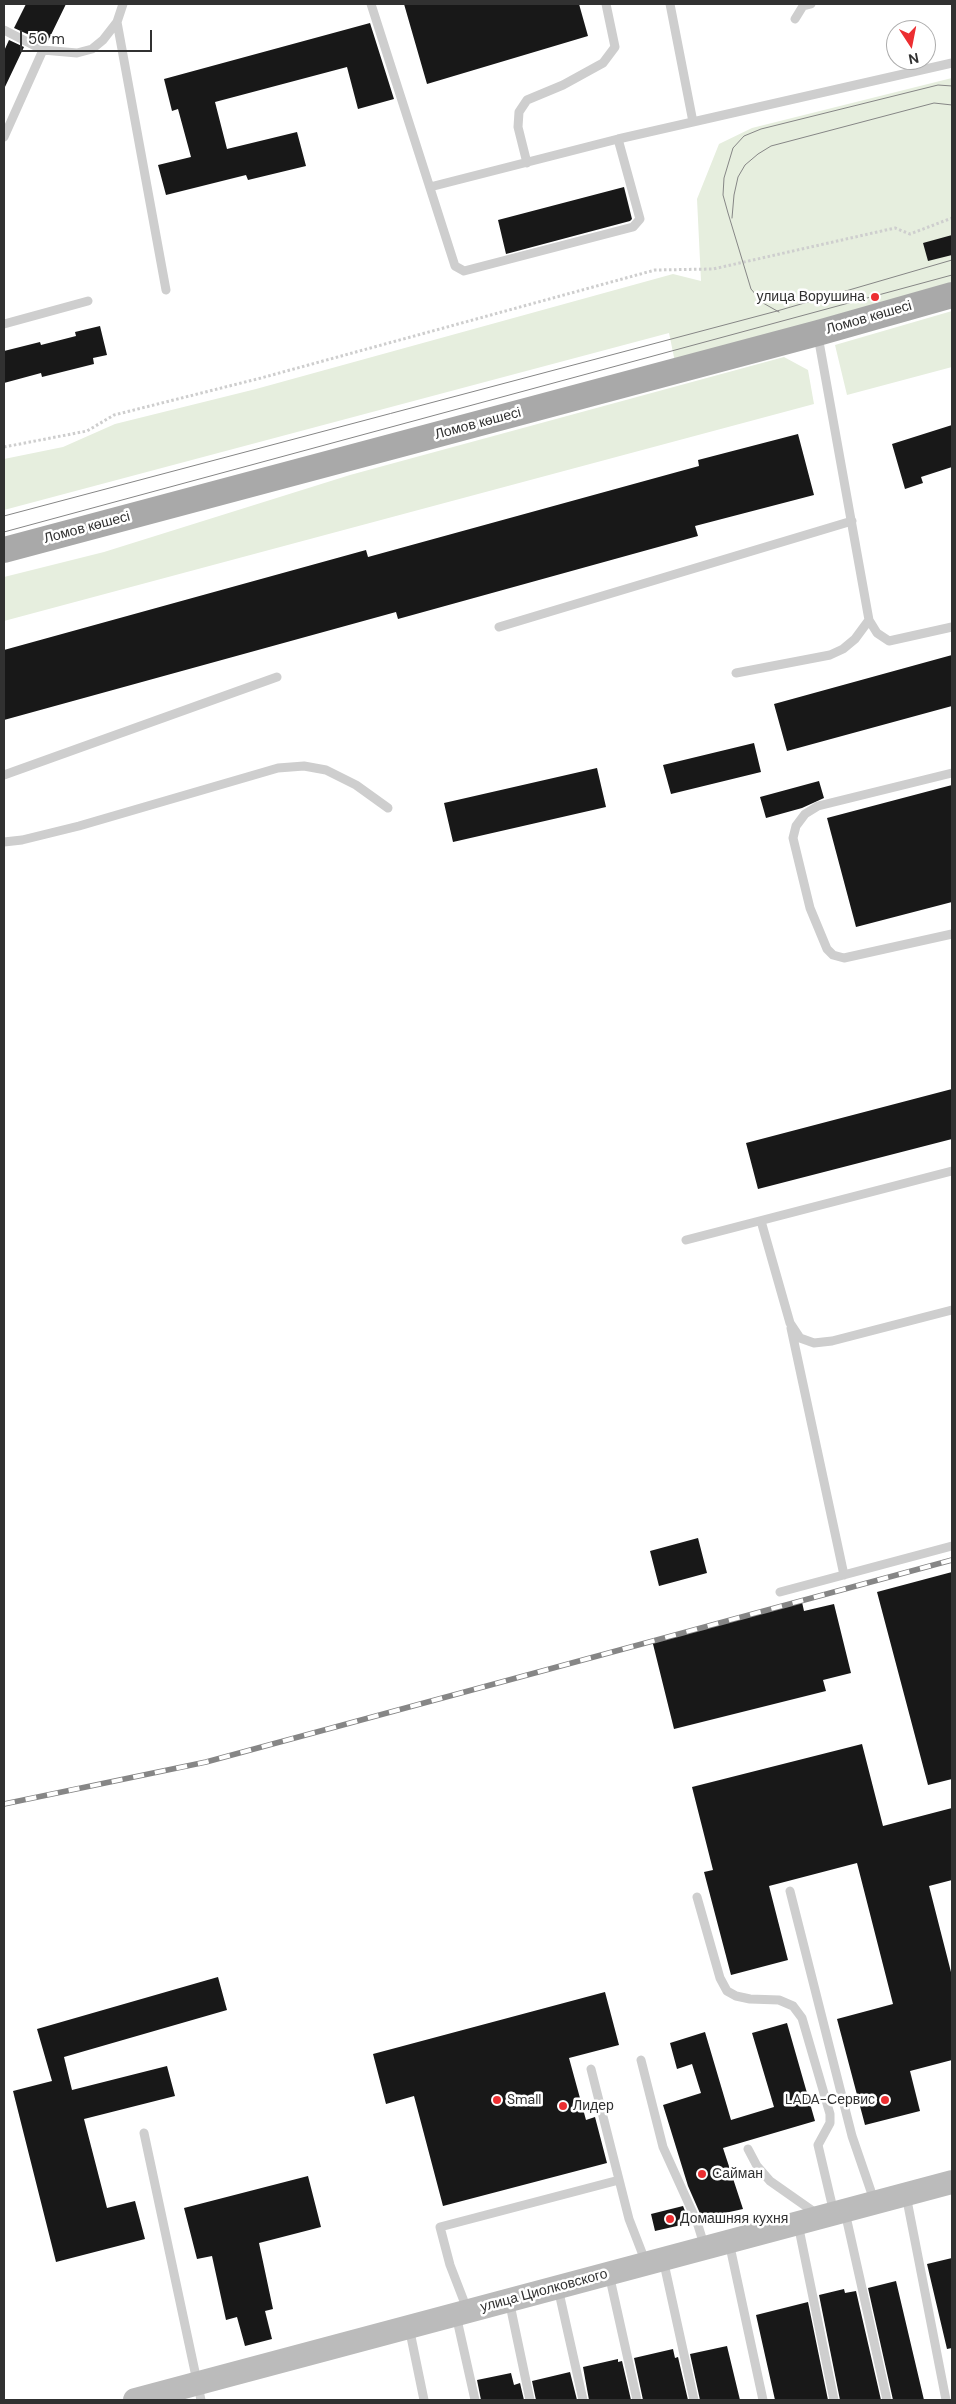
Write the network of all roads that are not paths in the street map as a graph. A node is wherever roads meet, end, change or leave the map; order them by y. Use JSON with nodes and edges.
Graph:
{"nodes":[{"id":1,"x":122,"y":4,"type":"edge"},
{"id":2,"x":371,"y":4,"type":"edge"},
{"id":3,"x":606,"y":4,"type":"edge"},
{"id":4,"x":670,"y":4,"type":"edge"},
{"id":5,"x":811,"y":4,"type":"edge"},
{"id":6,"x":795,"y":19,"type":"dead end"},
{"id":7,"x":117,"y":22,"type":"junction"},
{"id":8,"x":4,"y":30,"type":"edge"},
{"id":9,"x":43,"y":50,"type":"junction"},
{"id":10,"x":952,"y":63,"type":"edge"},
{"id":11,"x":694,"y":122,"type":"junction"},
{"id":12,"x":4,"y":138,"type":"edge"},
{"id":13,"x":618,"y":139,"type":"junction"},
{"id":14,"x":527,"y":163,"type":"junction"},
{"id":15,"x":430,"y":187,"type":"junction"},
{"id":16,"x":166,"y":290,"type":"dead end"},
{"id":17,"x":952,"y":295,"type":"edge"},
{"id":18,"x":88,"y":301,"type":"dead end"},
{"id":19,"x":4,"y":324,"type":"edge"},
{"id":20,"x":818,"y":333,"type":"junction"},
{"id":21,"x":852,"y":521,"type":"junction"},
{"id":22,"x":4,"y":550,"type":"edge"},
{"id":23,"x":869,"y":620,"type":"junction"},
{"id":24,"x":499,"y":627,"type":"dead end"},
{"id":25,"x":952,"y":627,"type":"edge"},
{"id":26,"x":736,"y":673,"type":"dead end"},
{"id":27,"x":277,"y":677,"type":"dead end"},
{"id":28,"x":952,"y":773,"type":"edge"},
{"id":29,"x":4,"y":775,"type":"edge"},
{"id":30,"x":388,"y":808,"type":"dead end"},
{"id":31,"x":4,"y":842,"type":"edge"},
{"id":32,"x":952,"y":934,"type":"edge"},
{"id":33,"x":952,"y":1171,"type":"edge"},
{"id":34,"x":761,"y":1221,"type":"junction"},
{"id":35,"x":686,"y":1240,"type":"dead end"},
{"id":36,"x":952,"y":1310,"type":"edge"},
{"id":37,"x":790,"y":1323,"type":"junction"},
{"id":38,"x":952,"y":1546,"type":"edge"},
{"id":39,"x":844,"y":1575,"type":"junction"},
{"id":40,"x":780,"y":1592,"type":"dead end"},
{"id":41,"x":790,"y":1891,"type":"dead end"},
{"id":42,"x":697,"y":1898,"type":"dead end"},
{"id":43,"x":641,"y":2060,"type":"dead end"},
{"id":44,"x":591,"y":2068,"type":"dead end"},
{"id":45,"x":144,"y":2133,"type":"dead end"},
{"id":46,"x":748,"y":2149,"type":"dead end"},
{"id":47,"x":619,"y":2180,"type":"junction"},
{"id":48,"x":952,"y":2182,"type":"edge"},
{"id":49,"x":906,"y":2195,"type":"junction"},
{"id":50,"x":875,"y":2203,"type":"junction"},
{"id":51,"x":834,"y":2214,"type":"junction"},
{"id":52,"x":797,"y":2224,"type":"junction"},
{"id":53,"x":729,"y":2242,"type":"junction"},
{"id":54,"x":705,"y":2248,"type":"junction"},
{"id":55,"x":655,"y":2262,"type":"junction"},
{"id":56,"x":609,"y":2274,"type":"junction"},
{"id":57,"x":558,"y":2288,"type":"junction"},
{"id":58,"x":509,"y":2300,"type":"junction"},
{"id":59,"x":462,"y":2313,"type":"junction"},
{"id":60,"x":408,"y":2327,"type":"junction"},
{"id":61,"x":199,"y":2392,"type":"edge"},
{"id":62,"x":135,"y":2400,"type":"edge"},
{"id":63,"x":424,"y":2400,"type":"edge"},
{"id":64,"x":475,"y":2400,"type":"edge"},
{"id":65,"x":530,"y":2400,"type":"edge"},
{"id":66,"x":583,"y":2400,"type":"edge"},
{"id":67,"x":637,"y":2400,"type":"edge"},
{"id":68,"x":694,"y":2400,"type":"edge"},
{"id":69,"x":763,"y":2400,"type":"edge"},
{"id":70,"x":834,"y":2400,"type":"edge"},
{"id":71,"x":886,"y":2400,"type":"edge"},
{"id":72,"x":946,"y":2400,"type":"edge"}],
"edges":[{"from":1,"to":7,"type":"lane"},
{"from":2,"to":15,"type":"lane"},
{"from":3,"to":14,"type":"lane"},
{"from":4,"to":11,"type":"lane"},
{"from":5,"to":6,"type":"lane"},
{"from":7,"to":9,"type":"lane"},
{"from":7,"to":16,"type":"lane"},
{"from":8,"to":9,"type":"lane"},
{"from":9,"to":12,"type":"lane"},
{"from":10,"to":11,"type":"lane"},
{"from":11,"to":13,"type":"lane"},
{"from":13,"to":14,"type":"lane"},
{"from":13,"to":15,"type":"lane"},
{"from":14,"to":15,"type":"lane"},
{"from":17,"to":20,"type":"main road","name":"Ломов көшесі"},
{"from":18,"to":19,"type":"lane"},
{"from":20,"to":21,"type":"lane"},
{"from":20,"to":22,"type":"main road","name":"Ломов көшесі"},
{"from":21,"to":23,"type":"lane"},
{"from":21,"to":24,"type":"lane"},
{"from":23,"to":25,"type":"lane"},
{"from":23,"to":26,"type":"lane"},
{"from":27,"to":29,"type":"lane"},
{"from":28,"to":32,"type":"lane"},
{"from":30,"to":31,"type":"lane"},
{"from":33,"to":34,"type":"lane"},
{"from":34,"to":35,"type":"lane"},
{"from":34,"to":37,"type":"lane"},
{"from":36,"to":37,"type":"lane"},
{"from":37,"to":39,"type":"lane"},
{"from":38,"to":39,"type":"lane"},
{"from":39,"to":40,"type":"lane"},
{"from":41,"to":50,"type":"lane"},
{"from":42,"to":51,"type":"lane"},
{"from":43,"to":54,"type":"lane"},
{"from":44,"to":47,"type":"lane"},
{"from":45,"to":61,"type":"lane"},
{"from":46,"to":51,"type":"lane"},
{"from":47,"to":55,"type":"lane"},
{"from":47,"to":59,"type":"lane"},
{"from":48,"to":49,"type":"street","name":"улица Циолковского"},
{"from":49,"to":50,"type":"street","name":"улица Циолковского"},
{"from":49,"to":72,"type":"lane"},
{"from":50,"to":51,"type":"street","name":"улица Циолковского"},
{"from":51,"to":52,"type":"street","name":"улица Циолковского"},
{"from":51,"to":71,"type":"lane"},
{"from":52,"to":53,"type":"street","name":"улица Циолковского"},
{"from":52,"to":70,"type":"lane"},
{"from":53,"to":54,"type":"street","name":"улица Циолковского"},
{"from":53,"to":69,"type":"lane"},
{"from":54,"to":55,"type":"street","name":"улица Циолковского"},
{"from":55,"to":56,"type":"street","name":"улица Циолковского"},
{"from":55,"to":68,"type":"lane"},
{"from":56,"to":57,"type":"street","name":"улица Циолковского"},
{"from":56,"to":67,"type":"lane"},
{"from":57,"to":58,"type":"street","name":"улица Циолковского"},
{"from":57,"to":66,"type":"lane"},
{"from":58,"to":59,"type":"street","name":"улица Циолковского"},
{"from":58,"to":65,"type":"lane"},
{"from":59,"to":60,"type":"street","name":"улица Циолковского"},
{"from":59,"to":64,"type":"lane"},
{"from":60,"to":61,"type":"street","name":"улица Циолковского"},
{"from":60,"to":63,"type":"lane"},
{"from":61,"to":62,"type":"street","name":"улица Циолковского"}]}
